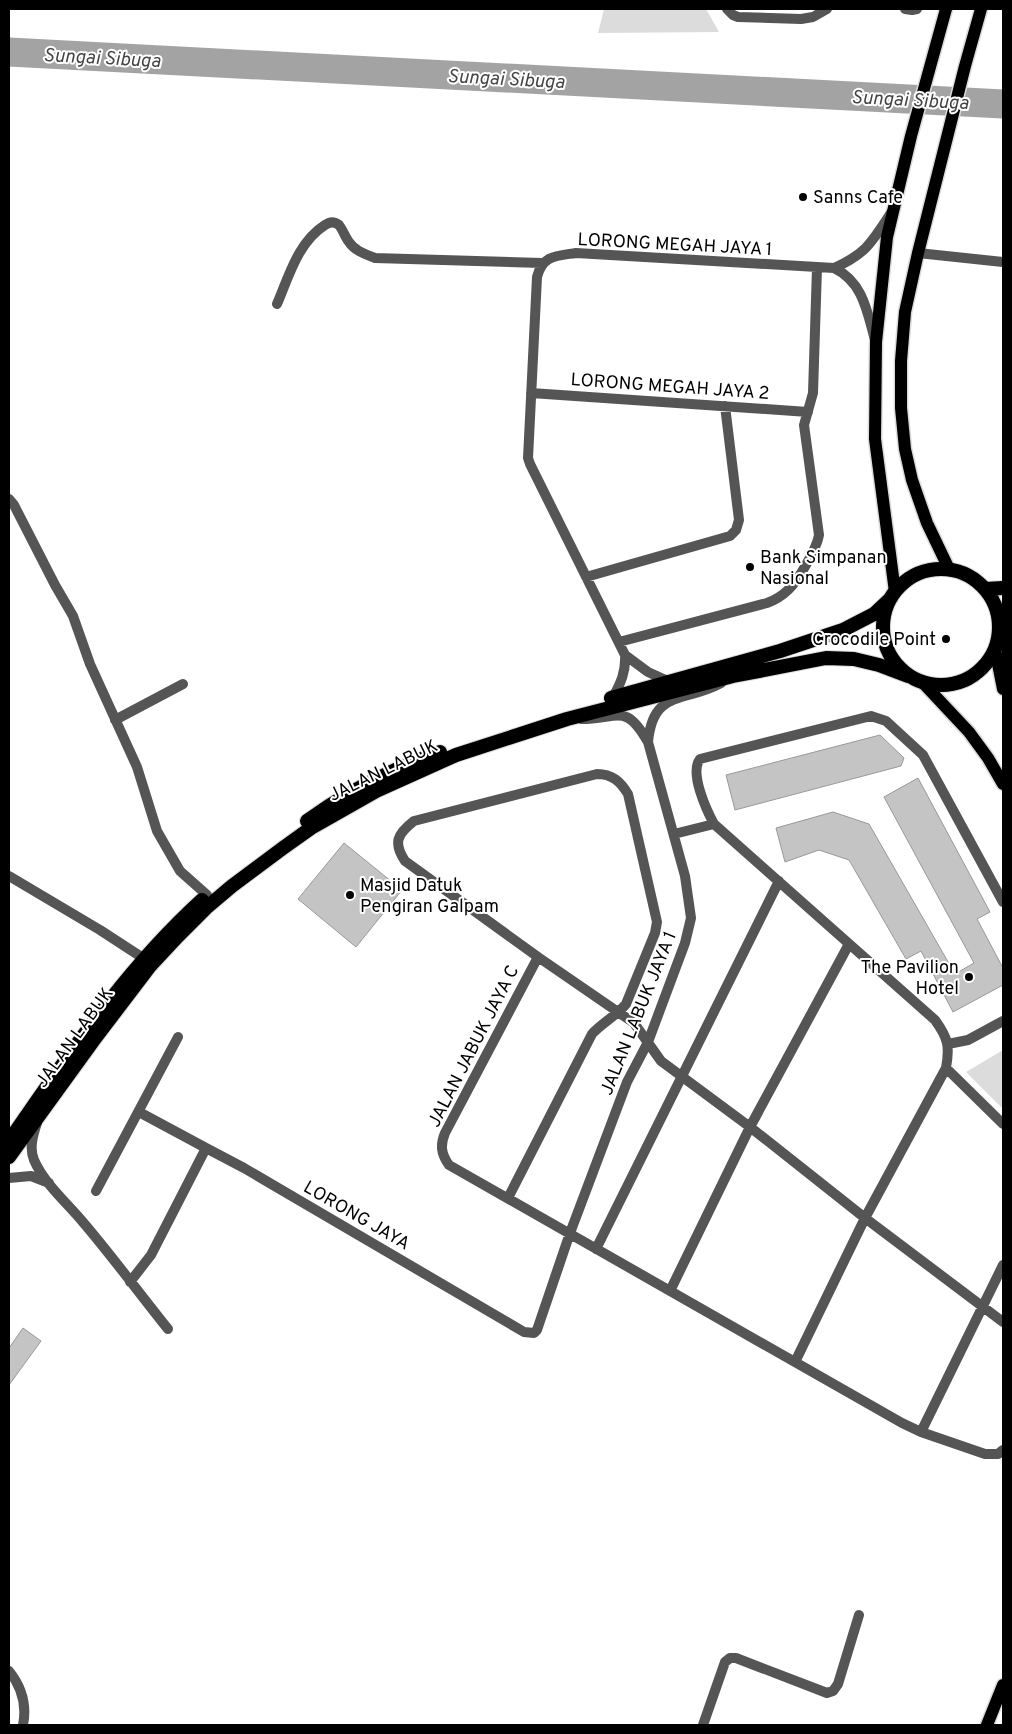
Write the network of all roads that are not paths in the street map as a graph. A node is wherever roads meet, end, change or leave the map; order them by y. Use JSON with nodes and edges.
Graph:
{"nodes":[{"id":1,"x":727,"y":9,"type":"edge"},
{"id":2,"x":827,"y":9,"type":"edge"},
{"id":3,"x":905,"y":9,"type":"edge"},
{"id":4,"x":917,"y":9,"type":"edge"},
{"id":5,"x":946,"y":9,"type":"edge"},
{"id":6,"x":982,"y":9,"type":"edge"},
{"id":7,"x":894,"y":208,"type":"junction"},
{"id":8,"x":918,"y":253,"type":"junction"},
{"id":9,"x":1003,"y":262,"type":"edge"},
{"id":10,"x":542,"y":263,"type":"junction"},
{"id":11,"x":817,"y":268,"type":"junction"},
{"id":12,"x":834,"y":268,"type":"junction"},
{"id":13,"x":276,"y":304,"type":"dead end"},
{"id":14,"x":876,"y":342,"type":"junction"},
{"id":15,"x":531,"y":393,"type":"junction"},
{"id":16,"x":725,"y":406,"type":"junction"},
{"id":17,"x":808,"y":412,"type":"junction"},
{"id":18,"x":9,"y":499,"type":"edge"},
{"id":19,"x":950,"y":569,"type":"junction"},
{"id":20,"x":586,"y":577,"type":"junction"},
{"id":21,"x":1003,"y":588,"type":"edge"},
{"id":22,"x":985,"y":589,"type":"junction"},
{"id":23,"x":893,"y":595,"type":"junction"},
{"id":24,"x":619,"y":642,"type":"junction"},
{"id":25,"x":999,"y":645,"type":"edge"},
{"id":26,"x":625,"y":655,"type":"junction"},
{"id":27,"x":733,"y":676,"type":"junction"},
{"id":28,"x":908,"y":676,"type":"junction"},
{"id":29,"x":670,"y":682,"type":"junction"},
{"id":30,"x":183,"y":684,"type":"dead end"},
{"id":31,"x":924,"y":684,"type":"junction"},
{"id":32,"x":1003,"y":689,"type":"edge"},
{"id":33,"x":613,"y":697,"type":"junction"},
{"id":34,"x":567,"y":719,"type":"junction"},
{"id":35,"x":115,"y":720,"type":"junction"},
{"id":36,"x":648,"y":742,"type":"junction"},
{"id":37,"x":1003,"y":784,"type":"edge"},
{"id":38,"x":714,"y":824,"type":"junction"},
{"id":39,"x":674,"y":834,"type":"junction"},
{"id":40,"x":9,"y":876,"type":"edge"},
{"id":41,"x":779,"y":881,"type":"junction"},
{"id":42,"x":207,"y":895,"type":"junction"},
{"id":43,"x":1003,"y":902,"type":"edge"},
{"id":44,"x":849,"y":944,"type":"junction"},
{"id":45,"x":538,"y":957,"type":"junction"},
{"id":46,"x":143,"y":958,"type":"junction"},
{"id":47,"x":618,"y":1012,"type":"junction"},
{"id":48,"x":1003,"y":1021,"type":"edge"},
{"id":49,"x":178,"y":1037,"type":"dead end"},
{"id":50,"x":648,"y":1042,"type":"junction"},
{"id":51,"x":948,"y":1044,"type":"junction"},
{"id":52,"x":946,"y":1068,"type":"junction"},
{"id":53,"x":682,"y":1075,"type":"junction"},
{"id":54,"x":140,"y":1112,"type":"junction"},
{"id":55,"x":39,"y":1117,"type":"junction"},
{"id":56,"x":1003,"y":1124,"type":"edge"},
{"id":57,"x":750,"y":1127,"type":"junction"},
{"id":58,"x":9,"y":1141,"type":"edge"},
{"id":59,"x":206,"y":1148,"type":"junction"},
{"id":60,"x":9,"y":1157,"type":"edge"},
{"id":61,"x":9,"y":1178,"type":"edge"},
{"id":62,"x":50,"y":1183,"type":"junction"},
{"id":63,"x":96,"y":1191,"type":"dead end"},
{"id":64,"x":508,"y":1198,"type":"junction"},
{"id":65,"x":865,"y":1218,"type":"junction"},
{"id":66,"x":570,"y":1234,"type":"junction"},
{"id":67,"x":596,"y":1249,"type":"junction"},
{"id":68,"x":1003,"y":1265,"type":"edge"},
{"id":69,"x":130,"y":1282,"type":"junction"},
{"id":70,"x":670,"y":1290,"type":"junction"},
{"id":71,"x":982,"y":1306,"type":"junction"},
{"id":72,"x":1003,"y":1322,"type":"edge"},
{"id":73,"x":168,"y":1330,"type":"dead end"},
{"id":74,"x":795,"y":1362,"type":"junction"},
{"id":75,"x":921,"y":1432,"type":"junction"},
{"id":76,"x":1003,"y":1450,"type":"edge"},
{"id":77,"x":859,"y":1615,"type":"dead end"},
{"id":78,"x":9,"y":1671,"type":"edge"},
{"id":79,"x":1003,"y":1685,"type":"edge"},
{"id":80,"x":23,"y":1725,"type":"edge"},
{"id":81,"x":703,"y":1725,"type":"edge"},
{"id":82,"x":987,"y":1725,"type":"edge"}],
"edges":[{"from":1,"to":2,"type":"street"},
{"from":3,"to":4,"type":"street"},
{"from":5,"to":7,"type":"main road"},
{"from":6,"to":8,"type":"main road"},
{"from":7,"to":12,"type":"street","name":"LORONG MEGAH JAYA 1"},
{"from":7,"to":14,"type":"main road"},
{"from":8,"to":9,"type":"street"},
{"from":8,"to":19,"type":"main road"},
{"from":10,"to":11,"type":"street","name":"LORONG MEGAH JAYA 1"},
{"from":10,"to":13,"type":"street","name":"LORONG MEGAH JAYA 1"},
{"from":10,"to":15,"type":"street"},
{"from":11,"to":12,"type":"street","name":"LORONG MEGAH JAYA 1"},
{"from":11,"to":17,"type":"street"},
{"from":12,"to":14,"type":"street"},
{"from":14,"to":23,"type":"main road"},
{"from":15,"to":16,"type":"street","name":"LORONG MEGAH JAYA 2"},
{"from":15,"to":20,"type":"street"},
{"from":16,"to":17,"type":"street","name":"LORONG MEGAH JAYA 2"},
{"from":16,"to":20,"type":"street"},
{"from":17,"to":24,"type":"street"},
{"from":18,"to":35,"type":"street"},
{"from":19,"to":22,"type":"highway"},
{"from":19,"to":23,"type":"highway"},
{"from":20,"to":24,"type":"street"},
{"from":21,"to":22,"type":"highway"},
{"from":22,"to":25,"type":"highway"},
{"from":23,"to":28,"type":"highway"},
{"from":23,"to":29,"type":"highway","name":"JALAN LABUK"},
{"from":24,"to":26,"type":"street"},
{"from":25,"to":31,"type":"highway"},
{"from":25,"to":32,"type":"main road"},
{"from":26,"to":29,"type":"street"},
{"from":26,"to":33,"type":"street"},
{"from":27,"to":28,"type":"highway","name":"JALAN LABUK"},
{"from":27,"to":34,"type":"highway","name":"JALAN LABUK"},
{"from":27,"to":36,"type":"street"},
{"from":28,"to":31,"type":"highway"},
{"from":29,"to":33,"type":"highway","name":"JALAN LABUK"},
{"from":30,"to":35,"type":"street"},
{"from":31,"to":37,"type":"main road"},
{"from":33,"to":42,"type":"highway","name":"JALAN LABUK"},
{"from":34,"to":36,"type":"street"},
{"from":34,"to":55,"type":"highway","name":"JALAN LABUK"},
{"from":35,"to":42,"type":"street"},
{"from":36,"to":39,"type":"street","name":"JALAN LABUK JAYA 1"},
{"from":38,"to":39,"type":"street"},
{"from":38,"to":41,"type":"street"},
{"from":38,"to":43,"type":"street"},
{"from":39,"to":50,"type":"street","name":"JALAN LABUK JAYA 1"},
{"from":40,"to":46,"type":"street"},
{"from":41,"to":44,"type":"street"},
{"from":41,"to":53,"type":"street"},
{"from":42,"to":46,"type":"highway","name":"JALAN LABUK"},
{"from":44,"to":51,"type":"street"},
{"from":44,"to":57,"type":"street"},
{"from":45,"to":47,"type":"street"},
{"from":45,"to":47,"type":"street"},
{"from":45,"to":64,"type":"street","name":"JALAN JABUK JAYA C"},
{"from":46,"to":58,"type":"highway","name":"JALAN LABUK"},
{"from":47,"to":50,"type":"street"},
{"from":47,"to":64,"type":"street"},
{"from":48,"to":51,"type":"street"},
{"from":49,"to":54,"type":"street"},
{"from":50,"to":53,"type":"street"},
{"from":50,"to":66,"type":"street","name":"JALAN LABUK JAYA 1"},
{"from":51,"to":52,"type":"street"},
{"from":52,"to":56,"type":"street"},
{"from":52,"to":65,"type":"street"},
{"from":53,"to":57,"type":"street"},
{"from":53,"to":67,"type":"street"},
{"from":54,"to":59,"type":"street"},
{"from":54,"to":63,"type":"street"},
{"from":55,"to":60,"type":"highway","name":"JALAN LABUK"},
{"from":55,"to":62,"type":"street"},
{"from":57,"to":65,"type":"street"},
{"from":57,"to":70,"type":"street"},
{"from":59,"to":66,"type":"street","name":"LORONG JAYA"},
{"from":59,"to":69,"type":"street"},
{"from":61,"to":62,"type":"street"},
{"from":62,"to":69,"type":"street"},
{"from":64,"to":66,"type":"street"},
{"from":65,"to":71,"type":"street"},
{"from":65,"to":74,"type":"street"},
{"from":66,"to":67,"type":"street"},
{"from":67,"to":70,"type":"street"},
{"from":68,"to":71,"type":"street"},
{"from":69,"to":73,"type":"street"},
{"from":70,"to":74,"type":"street"},
{"from":71,"to":72,"type":"street"},
{"from":71,"to":75,"type":"street"},
{"from":74,"to":75,"type":"street"},
{"from":75,"to":76,"type":"street"},
{"from":77,"to":81,"type":"street"},
{"from":78,"to":80,"type":"street"},
{"from":79,"to":82,"type":"main road"}]}
